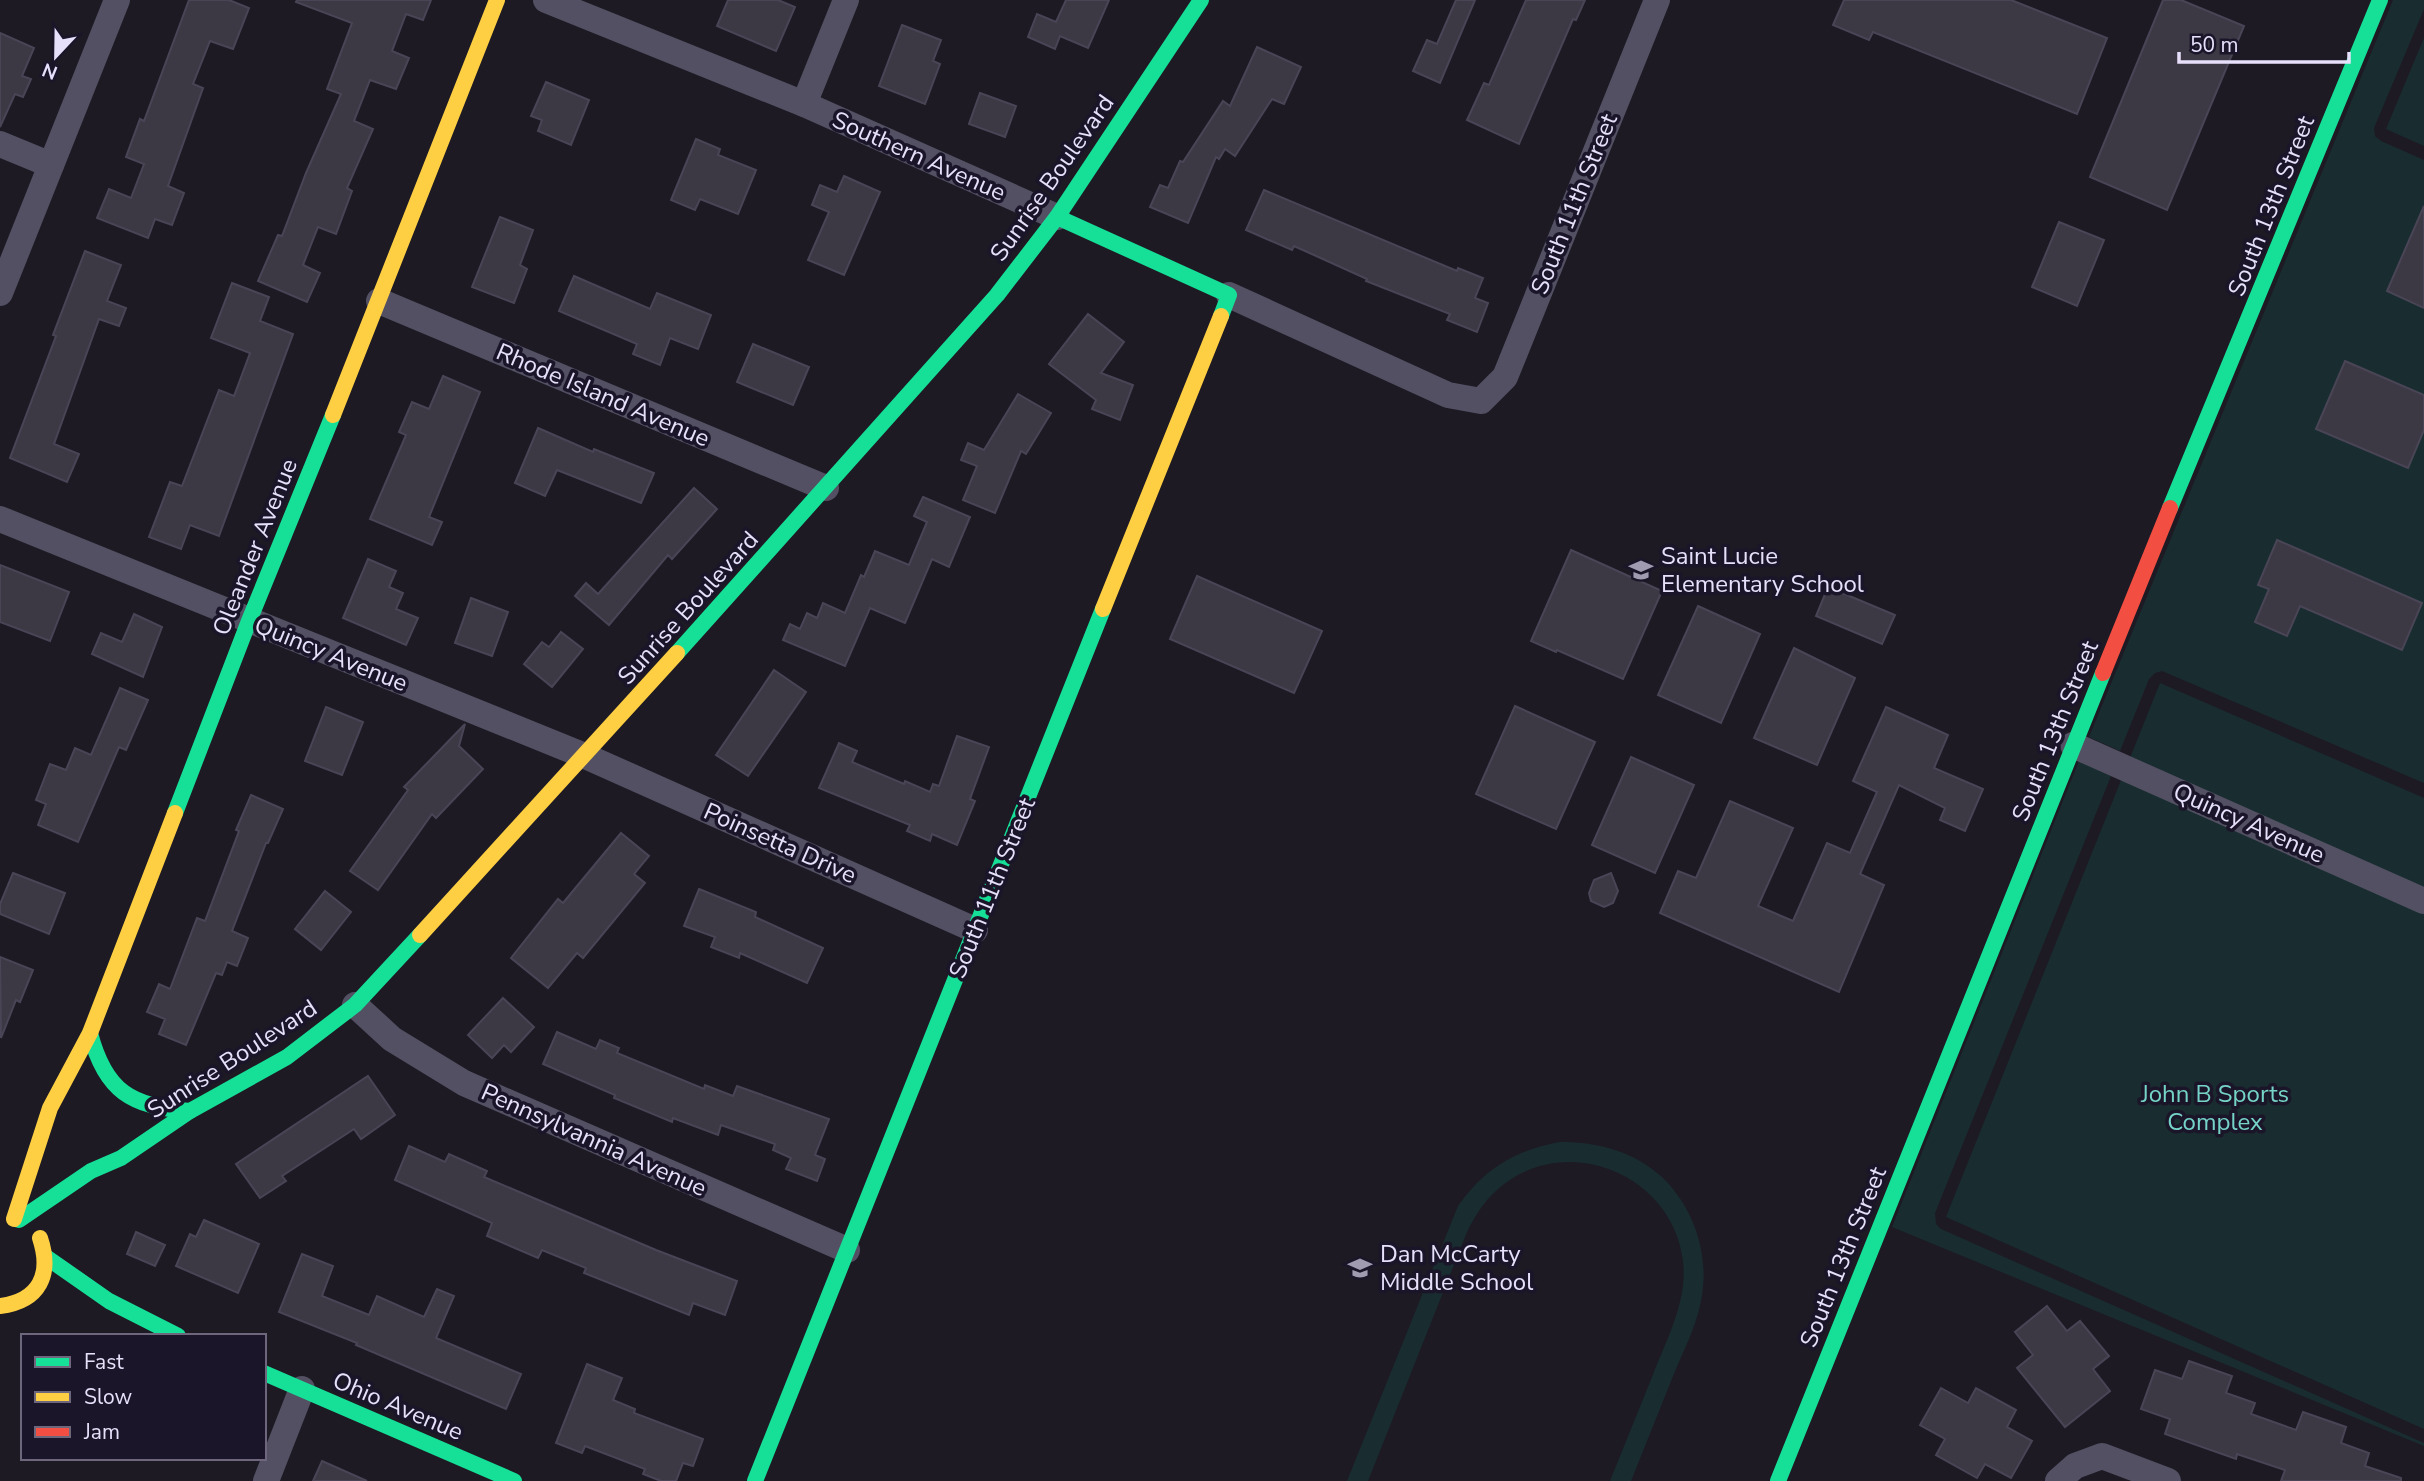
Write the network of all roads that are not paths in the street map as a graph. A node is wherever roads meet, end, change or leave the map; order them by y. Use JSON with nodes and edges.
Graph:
{"nodes":[{"id":1,"x":117,"y":0,"type":"edge"},
{"id":2,"x":497,"y":0,"type":"edge"},
{"id":3,"x":546,"y":0,"type":"edge"},
{"id":4,"x":846,"y":0,"type":"edge"},
{"id":5,"x":1201,"y":0,"type":"edge"},
{"id":6,"x":1657,"y":0,"type":"edge"},
{"id":7,"x":2380,"y":0,"type":"edge"},
{"id":8,"x":804,"y":104,"type":"junction"},
{"id":9,"x":0,"y":144,"type":"edge"},
{"id":10,"x":51,"y":165,"type":"junction"},
{"id":11,"x":1057,"y":217,"type":"junction"},
{"id":12,"x":0,"y":293,"type":"edge"},
{"id":13,"x":1229,"y":295,"type":"junction"},
{"id":14,"x":379,"y":301,"type":"junction"},
{"id":15,"x":1481,"y":401,"type":"joint"},
{"id":16,"x":826,"y":488,"type":"junction"},
{"id":17,"x":0,"y":519,"type":"edge"},
{"id":18,"x":249,"y":621,"type":"junction"},
{"id":19,"x":2073,"y":744,"type":"junction"},
{"id":20,"x":585,"y":756,"type":"junction"},
{"id":21,"x":2424,"y":901,"type":"edge"},
{"id":22,"x":975,"y":930,"type":"junction"},
{"id":23,"x":355,"y":1005,"type":"junction"},
{"id":24,"x":90,"y":1033,"type":"junction"},
{"id":25,"x":50,"y":1108,"type":"junction"},
{"id":26,"x":190,"y":1111,"type":"junction"},
{"id":27,"x":22,"y":1144,"type":"dead end"},
{"id":28,"x":121,"y":1158,"type":"junction"},
{"id":29,"x":93,"y":1189,"type":"dead end"},
{"id":30,"x":11,"y":1219,"type":"edge"},
{"id":31,"x":57,"y":1232,"type":"dead end"},
{"id":32,"x":848,"y":1250,"type":"junction"},
{"id":33,"x":46,"y":1255,"type":"junction"},
{"id":34,"x":44,"y":1301,"type":"dead end"},
{"id":35,"x":8,"y":1305,"type":"edge"},
{"id":36,"x":94,"y":1311,"type":"dead end"},
{"id":37,"x":139,"y":1319,"type":"junction"},
{"id":38,"x":173,"y":1334,"type":"edge"},
{"id":39,"x":266,"y":1374,"type":"edge"},
{"id":40,"x":302,"y":1390,"type":"junction"},
{"id":41,"x":267,"y":1481,"type":"edge"},
{"id":42,"x":514,"y":1481,"type":"edge"},
{"id":43,"x":755,"y":1481,"type":"edge"},
{"id":44,"x":1777,"y":1481,"type":"edge"},
{"id":45,"x":2058,"y":1481,"type":"edge"},
{"id":46,"x":2168,"y":1481,"type":"edge"}],
"edges":[{"from":1,"to":10,"type":"street"},
{"from":2,"to":14,"type":"street","name":"Oleander Avenue"},
{"from":3,"to":8,"type":"street","name":"Southern Avenue"},
{"from":4,"to":8,"type":"street"},
{"from":5,"to":11,"type":"street","name":"Sunrise Boulevard"},
{"from":6,"to":15,"type":"street","name":"South 11th Street"},
{"from":7,"to":19,"type":"street","name":"South 13th Street"},
{"from":8,"to":11,"type":"street","name":"Southern Avenue"},
{"from":9,"to":10,"type":"street"},
{"from":10,"to":12,"type":"street"},
{"from":11,"to":13,"type":"street","name":"Southern Avenue"},
{"from":11,"to":16,"type":"street","name":"Sunrise Boulevard"},
{"from":13,"to":15,"type":"street","name":"Southern Avenue"},
{"from":13,"to":22,"type":"street","name":"South 11th Street"},
{"from":14,"to":16,"type":"street","name":"Rhode Island Avenue"},
{"from":14,"to":18,"type":"street","name":"Oleander Avenue"},
{"from":16,"to":20,"type":"street","name":"Sunrise Boulevard"},
{"from":17,"to":18,"type":"street","name":"Quincy Avenue"},
{"from":18,"to":20,"type":"street","name":"Quincy Avenue"},
{"from":18,"to":24,"type":"street","name":"Oleander Avenue"},
{"from":19,"to":21,"type":"street","name":"Quincy Avenue"},
{"from":19,"to":44,"type":"street","name":"South 13th Street"},
{"from":20,"to":22,"type":"street","name":"Poinsetta Drive"},
{"from":20,"to":23,"type":"street","name":"Sunrise Boulevard"},
{"from":22,"to":32,"type":"street","name":"South 11th Street"},
{"from":23,"to":26,"type":"street","name":"Sunrise Boulevard"},
{"from":23,"to":32,"type":"street","name":"Pennsylvannia Avenue"},
{"from":24,"to":25,"type":"street","name":"Oleander Avenue"},
{"from":24,"to":26,"type":"street"},
{"from":25,"to":27,"type":"street","name":"Oleander Avenue"},
{"from":25,"to":30,"type":"street","name":"Oleander Avenue"},
{"from":26,"to":28,"type":"street","name":"Sunrise Boulevard"},
{"from":28,"to":29,"type":"street","name":"Sunrise Boulevard"},
{"from":28,"to":30,"type":"street","name":"Sunrise Boulevard"},
{"from":30,"to":33,"type":"street"},
{"from":31,"to":33,"type":"street"},
{"from":32,"to":43,"type":"street","name":"South 11th Street"},
{"from":33,"to":35,"type":"street"},
{"from":33,"to":37,"type":"street"},
{"from":34,"to":35,"type":"street"},
{"from":36,"to":37,"type":"street"},
{"from":37,"to":38,"type":"street"},
{"from":39,"to":40,"type":"street","name":"Ohio Avenue"},
{"from":40,"to":41,"type":"street"},
{"from":40,"to":42,"type":"street","name":"Ohio Avenue"},
{"from":45,"to":46,"type":"street"}]}
